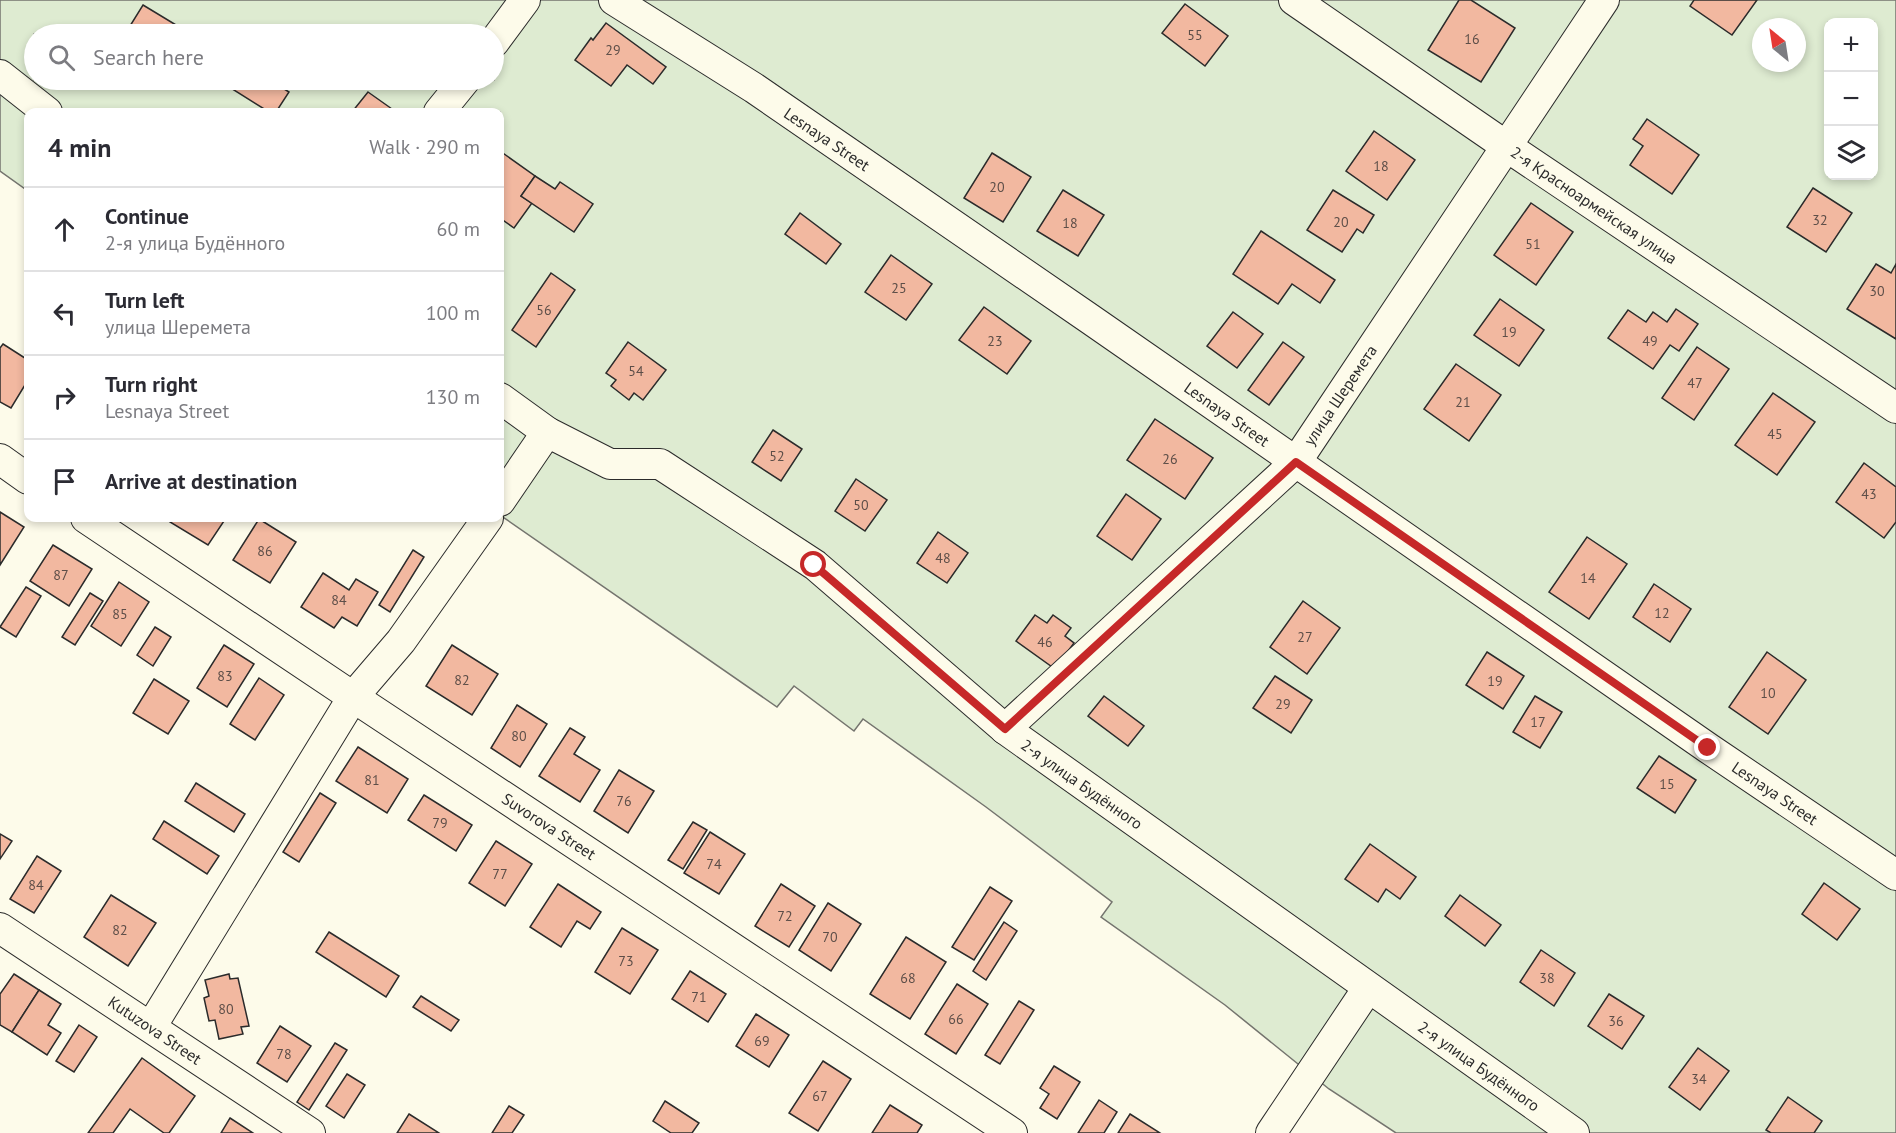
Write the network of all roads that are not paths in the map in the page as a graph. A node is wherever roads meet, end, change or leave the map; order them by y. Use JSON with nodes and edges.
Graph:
{"nodes":[{"id":1,"x":525,"y":0,"type":"edge"},
{"id":2,"x":614,"y":0,"type":"edge"},
{"id":3,"x":1294,"y":0,"type":"edge"},
{"id":4,"x":1604,"y":0,"type":"edge"},
{"id":5,"x":504,"y":28,"type":"edge"},
{"id":6,"x":0,"y":75,"type":"edge"},
{"id":7,"x":457,"y":90,"type":"edge"},
{"id":8,"x":42,"y":108,"type":"edge"},
{"id":9,"x":442,"y":108,"type":"edge"},
{"id":10,"x":1506,"y":146,"type":"junction"},
{"id":11,"x":504,"y":401,"type":"edge"},
{"id":12,"x":1896,"y":408,"type":"edge"},
{"id":13,"x":547,"y":432,"type":"junction"},
{"id":14,"x":0,"y":459,"type":"edge"},
{"id":15,"x":1296,"y":462,"type":"junction"},
{"id":16,"x":24,"y":476,"type":"edge"},
{"id":17,"x":504,"y":495,"type":"edge"},
{"id":18,"x":92,"y":522,"type":"edge"},
{"id":19,"x":485,"y":522,"type":"edge"},
{"id":20,"x":353,"y":697,"type":"junction"},
{"id":21,"x":1005,"y":729,"type":"junction"},
{"id":22,"x":1896,"y":875,"type":"edge"},
{"id":23,"x":0,"y":928,"type":"edge"},
{"id":24,"x":1368,"y":988,"type":"junction"},
{"id":25,"x":151,"y":1028,"type":"junction"},
{"id":26,"x":310,"y":1133,"type":"edge"},
{"id":27,"x":1012,"y":1133,"type":"edge"},
{"id":28,"x":1271,"y":1133,"type":"edge"},
{"id":29,"x":1574,"y":1133,"type":"edge"}],
"edges":[{"from":1,"to":5,"type":"street"},
{"from":2,"to":15,"type":"street","name":"Lesnaya Street"},
{"from":3,"to":10,"type":"street","name":"2-я Красноармейская улица"},
{"from":4,"to":10,"type":"street","name":"улица Шеремета"},
{"from":6,"to":8,"type":"street"},
{"from":7,"to":9,"type":"street"},
{"from":10,"to":12,"type":"street","name":"2-я Красноармейская улица"},
{"from":10,"to":15,"type":"street","name":"улица Шеремета"},
{"from":11,"to":13,"type":"street","name":"2-я улица Будённого"},
{"from":13,"to":17,"type":"street"},
{"from":13,"to":21,"type":"street","name":"2-я улица Будённого"},
{"from":14,"to":16,"type":"street"},
{"from":15,"to":21,"type":"street","name":"улица Шеремета"},
{"from":15,"to":22,"type":"street","name":"Lesnaya Street"},
{"from":18,"to":20,"type":"street","name":"Suvorova Street"},
{"from":19,"to":20,"type":"street"},
{"from":20,"to":25,"type":"street"},
{"from":20,"to":27,"type":"street","name":"Suvorova Street"},
{"from":21,"to":24,"type":"street","name":"2-я улица Будённого"},
{"from":23,"to":25,"type":"street","name":"Kutuzova Street"},
{"from":24,"to":28,"type":"street"},
{"from":24,"to":29,"type":"street","name":"2-я улица Будённого"},
{"from":25,"to":26,"type":"street","name":"Kutuzova Street"}]}
